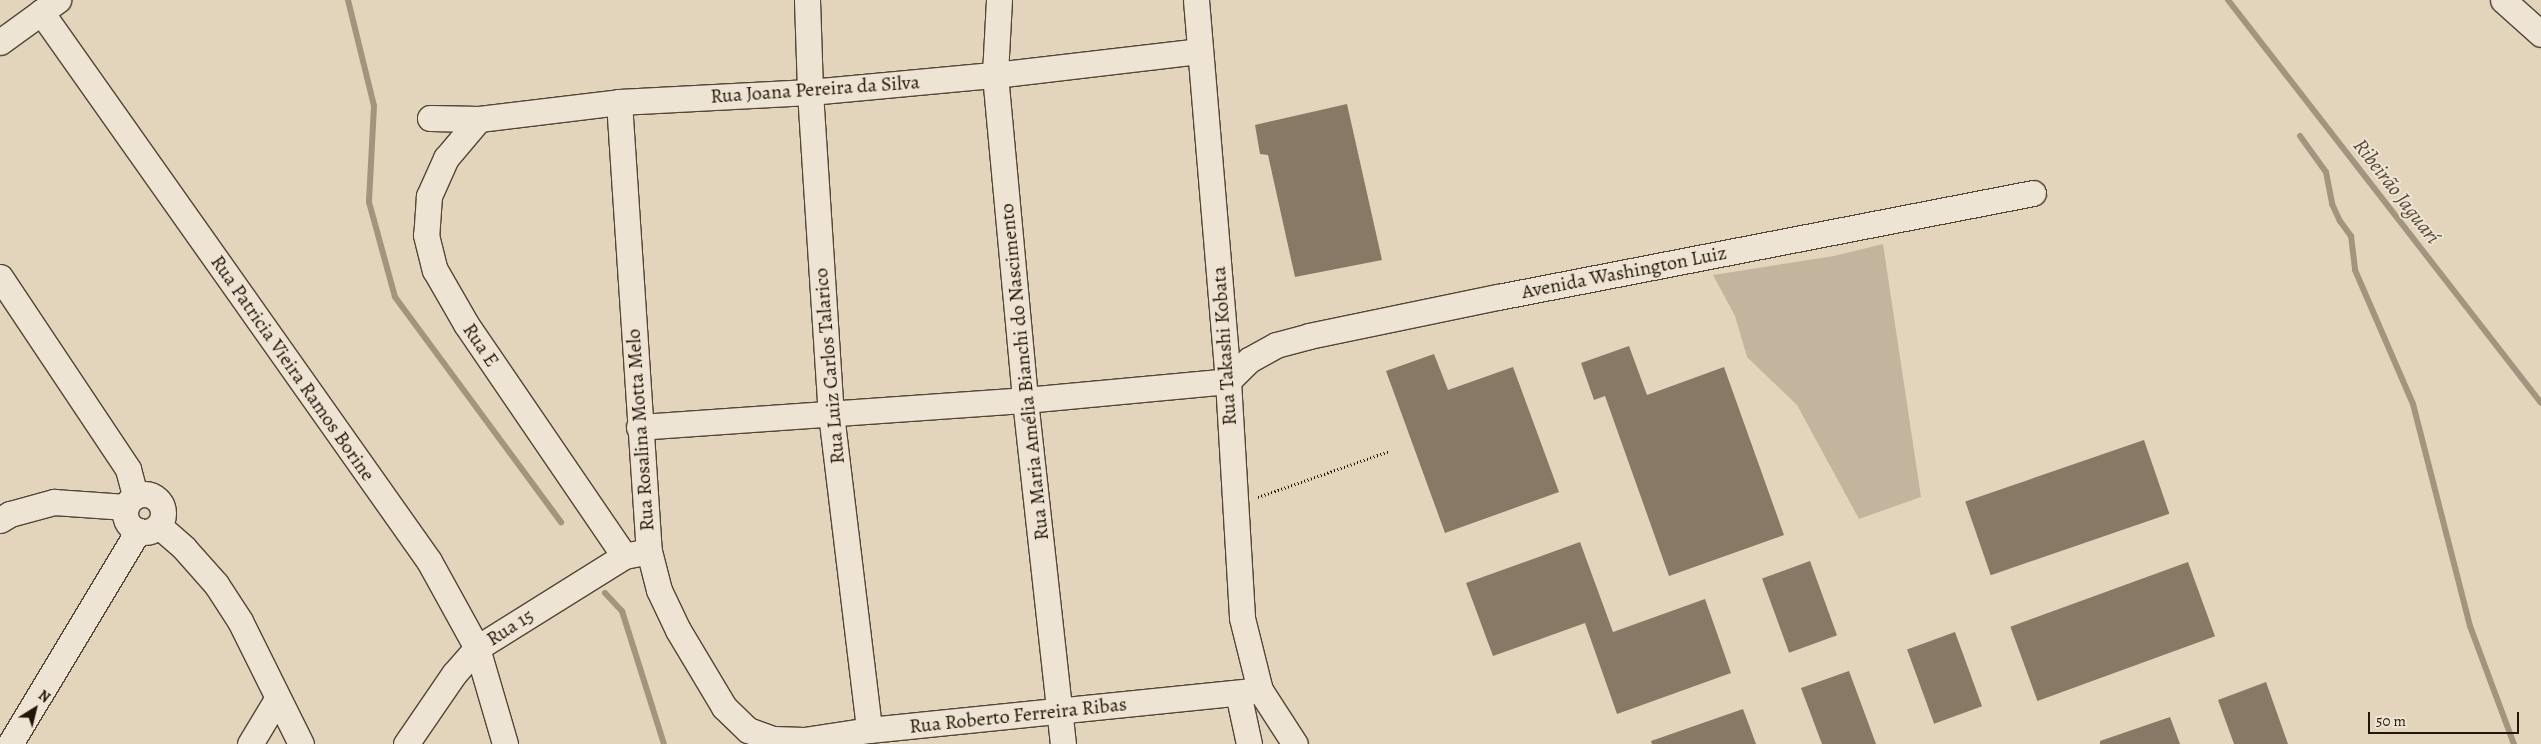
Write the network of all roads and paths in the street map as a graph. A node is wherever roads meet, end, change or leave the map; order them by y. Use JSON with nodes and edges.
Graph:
{"nodes":[{"id":1,"x":806,"y":0,"type":"edge"},
{"id":2,"x":999,"y":0,"type":"edge"},
{"id":3,"x":1196,"y":0,"type":"edge"},
{"id":4,"x":2503,"y":0,"type":"edge"},
{"id":5,"x":50,"y":6,"type":"edge"},
{"id":6,"x":2541,"y":34,"type":"edge"},
{"id":7,"x":0,"y":42,"type":"edge"},
{"id":8,"x":1199,"y":51,"type":"junction"},
{"id":9,"x":995,"y":75,"type":"junction"},
{"id":10,"x":810,"y":92,"type":"junction"},
{"id":11,"x":619,"y":102,"type":"junction"},
{"id":12,"x":430,"y":118,"type":"dead end"},
{"id":13,"x":479,"y":119,"type":"junction"},
{"id":14,"x":2033,"y":193,"type":"dead end"},
{"id":15,"x":0,"y":276,"type":"edge"},
{"id":16,"x":1228,"y":381,"type":"junction"},
{"id":17,"x":1025,"y":400,"type":"junction"},
{"id":18,"x":831,"y":414,"type":"junction"},
{"id":19,"x":639,"y":427,"type":"junction"},
{"id":20,"x":1389,"y":451,"type":"dead end"},
{"id":21,"x":131,"y":502,"type":"junction"},
{"id":22,"x":1235,"y":505,"type":"junction"},
{"id":23,"x":0,"y":520,"type":"edge"},
{"id":24,"x":148,"y":528,"type":"junction"},
{"id":25,"x":649,"y":551,"type":"junction"},
{"id":26,"x":624,"y":556,"type":"junction"},
{"id":27,"x":477,"y":648,"type":"junction"},
{"id":28,"x":1249,"y":691,"type":"junction"},
{"id":29,"x":277,"y":699,"type":"junction"},
{"id":30,"x":1061,"y":709,"type":"junction"},
{"id":31,"x":748,"y":730,"type":"joint"},
{"id":32,"x":870,"y":730,"type":"junction"},
{"id":33,"x":10,"y":744,"type":"edge"},
{"id":34,"x":250,"y":744,"type":"edge"},
{"id":35,"x":301,"y":744,"type":"edge"},
{"id":36,"x":406,"y":744,"type":"edge"},
{"id":37,"x":506,"y":744,"type":"edge"},
{"id":38,"x":1063,"y":744,"type":"edge"},
{"id":39,"x":1249,"y":744,"type":"edge"},
{"id":40,"x":1295,"y":744,"type":"edge"}],
"edges":[{"from":1,"to":10,"type":"street","name":"Rua Luiz Carlos Talarico"},
{"from":2,"to":9,"type":"street","name":"Rua Maria Amélia Bianchi do Nascimento"},
{"from":3,"to":8,"type":"street","name":"Rua Takashi Kobata"},
{"from":4,"to":6,"type":"street"},
{"from":5,"to":7,"type":"street"},
{"from":5,"to":27,"type":"street","name":"Rua Patricia Vieira Ramos Borine"},
{"from":8,"to":9,"type":"street","name":"Rua Joana Pereira da Silva"},
{"from":8,"to":16,"type":"street","name":"Rua Takashi Kobata"},
{"from":9,"to":10,"type":"street","name":"Rua Joana Pereira da Silva"},
{"from":9,"to":17,"type":"street","name":"Rua Maria Amélia Bianchi do Nascimento"},
{"from":10,"to":11,"type":"street","name":"Rua Joana Pereira da Silva"},
{"from":10,"to":18,"type":"street","name":"Rua Luiz Carlos Talarico"},
{"from":11,"to":13,"type":"street","name":"Rua Joana Pereira da Silva"},
{"from":11,"to":19,"type":"street","name":"Rua Rosalina Motta Melo"},
{"from":12,"to":13,"type":"street","name":"Rua Joana Pereira da Silva"},
{"from":13,"to":26,"type":"street","name":"Rua E"},
{"from":14,"to":16,"type":"street","name":"Avenida Washington Luiz"},
{"from":15,"to":21,"type":"street"},
{"from":16,"to":17,"type":"street"},
{"from":16,"to":22,"type":"street","name":"Rua Takashi Kobata"},
{"from":17,"to":18,"type":"street"},
{"from":17,"to":30,"type":"street","name":"Rua Maria Amélia Bianchi do Nascimento"},
{"from":18,"to":19,"type":"street"},
{"from":18,"to":32,"type":"street","name":"Rua Luiz Carlos Talarico"},
{"from":19,"to":25,"type":"street","name":"Rua Rosalina Motta Melo"},
{"from":20,"to":22,"type":"path"},
{"from":21,"to":23,"type":"street"},
{"from":21,"to":24,"type":"street"},
{"from":21,"to":24,"type":"street"},
{"from":22,"to":28,"type":"street","name":"Rua Takashi Kobata"},
{"from":24,"to":29,"type":"street"},
{"from":24,"to":33,"type":"street"},
{"from":25,"to":26,"type":"street","name":"Rua 15"},
{"from":25,"to":31,"type":"street","name":"Rua Rosalina Motta Melo"},
{"from":26,"to":27,"type":"street","name":"Rua 15"},
{"from":27,"to":36,"type":"street","name":"Rua 15"},
{"from":27,"to":37,"type":"street","name":"Rua Patricia Vieira Ramos Borine"},
{"from":28,"to":30,"type":"street","name":"Rua Roberto Ferreira Ribas"},
{"from":28,"to":39,"type":"street","name":"Rua Takashi Kobata"},
{"from":28,"to":40,"type":"street"},
{"from":29,"to":34,"type":"street"},
{"from":29,"to":35,"type":"street"},
{"from":30,"to":32,"type":"street","name":"Rua Roberto Ferreira Ribas"},
{"from":30,"to":38,"type":"street","name":"Rua Maria Amélia Bianchi do Nascimento"},
{"from":31,"to":32,"type":"street","name":"Rua Roberto Ferreira Ribas"}]}
